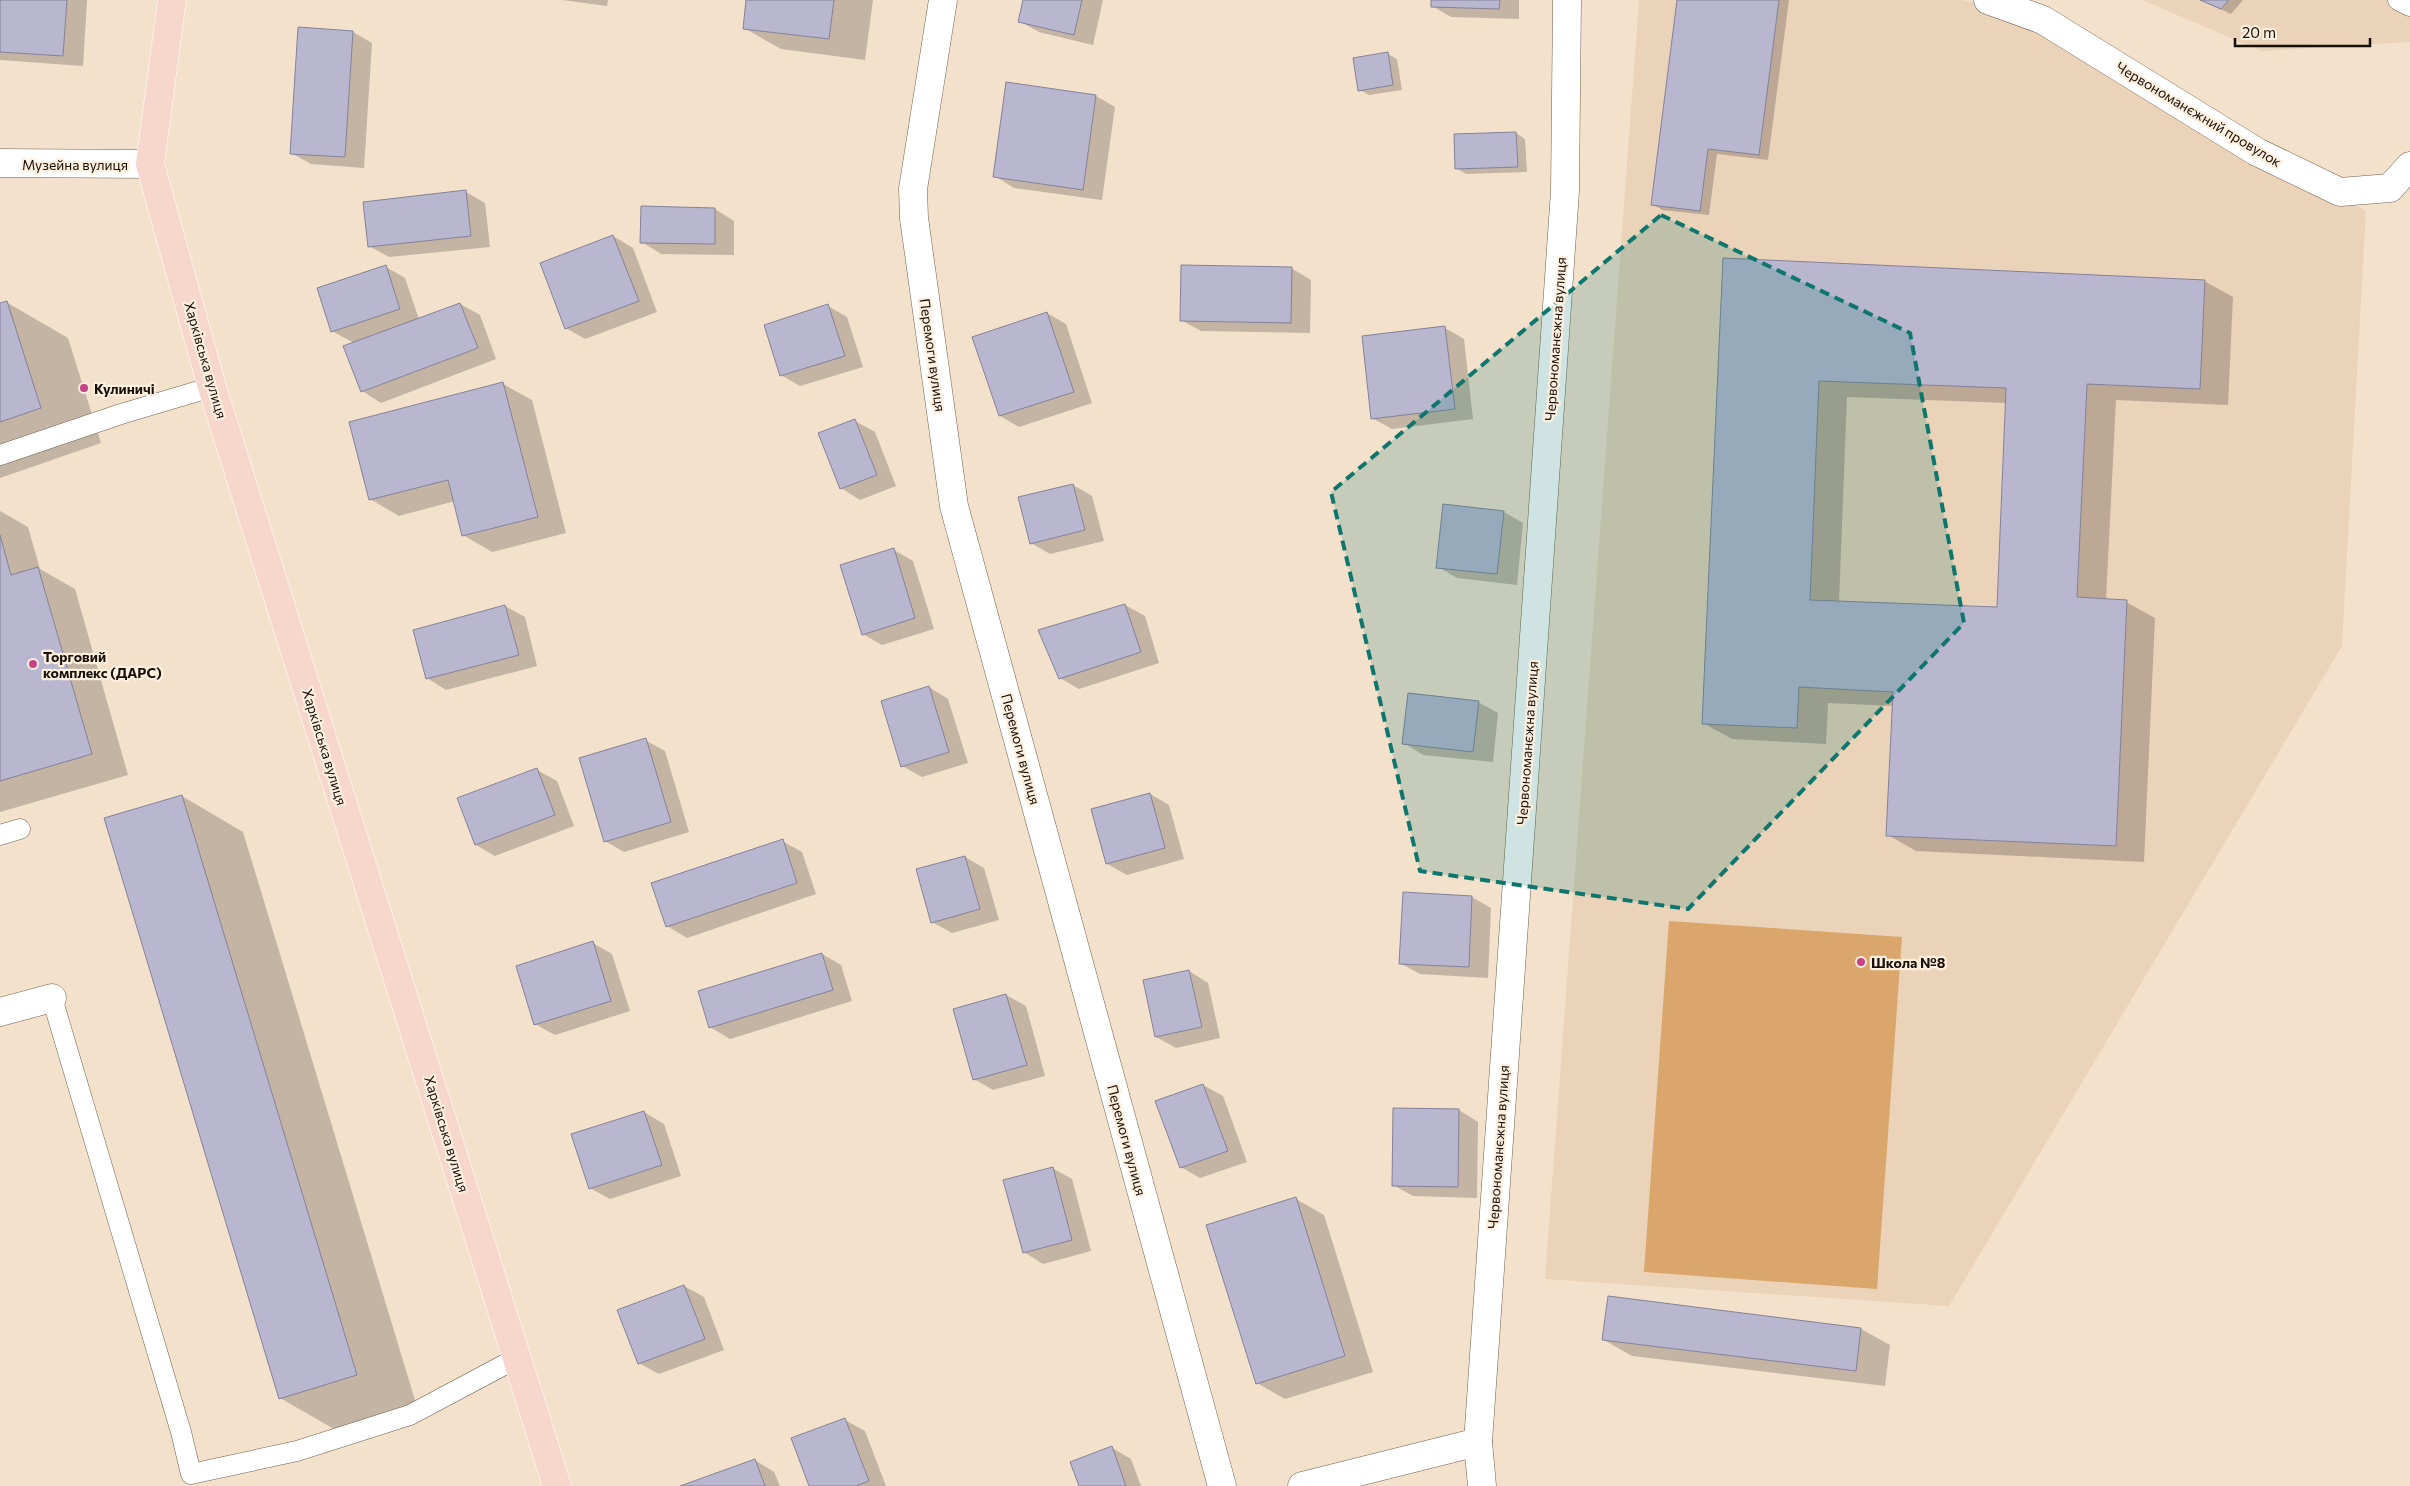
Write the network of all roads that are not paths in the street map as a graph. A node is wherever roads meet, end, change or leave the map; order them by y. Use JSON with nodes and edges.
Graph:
{"nodes":[{"id":1,"x":172,"y":0,"type":"edge"},
{"id":2,"x":943,"y":0,"type":"edge"},
{"id":3,"x":1567,"y":0,"type":"edge"},
{"id":4,"x":1988,"y":0,"type":"edge"},
{"id":5,"x":2398,"y":0,"type":"edge"},
{"id":6,"x":2410,"y":6,"type":"edge"},
{"id":7,"x":0,"y":164,"type":"edge"},
{"id":8,"x":150,"y":164,"type":"junction"},
{"id":9,"x":2410,"y":166,"type":"edge"},
{"id":10,"x":212,"y":387,"type":"junction"},
{"id":11,"x":0,"y":455,"type":"edge"},
{"id":12,"x":20,"y":829,"type":"dead end"},
{"id":13,"x":0,"y":835,"type":"edge"},
{"id":14,"x":52,"y":998,"type":"joint"},
{"id":15,"x":0,"y":1012,"type":"edge"},
{"id":16,"x":517,"y":1358,"type":"junction"},
{"id":17,"x":1478,"y":1442,"type":"junction"},
{"id":18,"x":557,"y":1486,"type":"edge"},
{"id":19,"x":1222,"y":1486,"type":"edge"},
{"id":20,"x":1302,"y":1486,"type":"edge"},
{"id":21,"x":1482,"y":1486,"type":"edge"}],
"edges":[{"from":1,"to":8,"type":"main road","name":"Харківська вулиця"},
{"from":2,"to":19,"type":"street","name":"Перемоги вулиця"},
{"from":3,"to":17,"type":"street","name":"Червономанєжна вулиця"},
{"from":4,"to":9,"type":"street","name":"Червономанєжний провулок"},
{"from":5,"to":6,"type":"lane"},
{"from":7,"to":8,"type":"street","name":"Музейна вулиця"},
{"from":8,"to":10,"type":"main road","name":"Харківська вулиця"},
{"from":10,"to":11,"type":"lane"},
{"from":10,"to":16,"type":"main road","name":"Харківська вулиця"},
{"from":12,"to":13,"type":"lane"},
{"from":14,"to":15,"type":"street"},
{"from":14,"to":16,"type":"lane"},
{"from":16,"to":18,"type":"main road","name":"Харківська вулиця"},
{"from":17,"to":20,"type":"street"},
{"from":17,"to":21,"type":"street","name":"Червономанєжна вулиця"}]}
